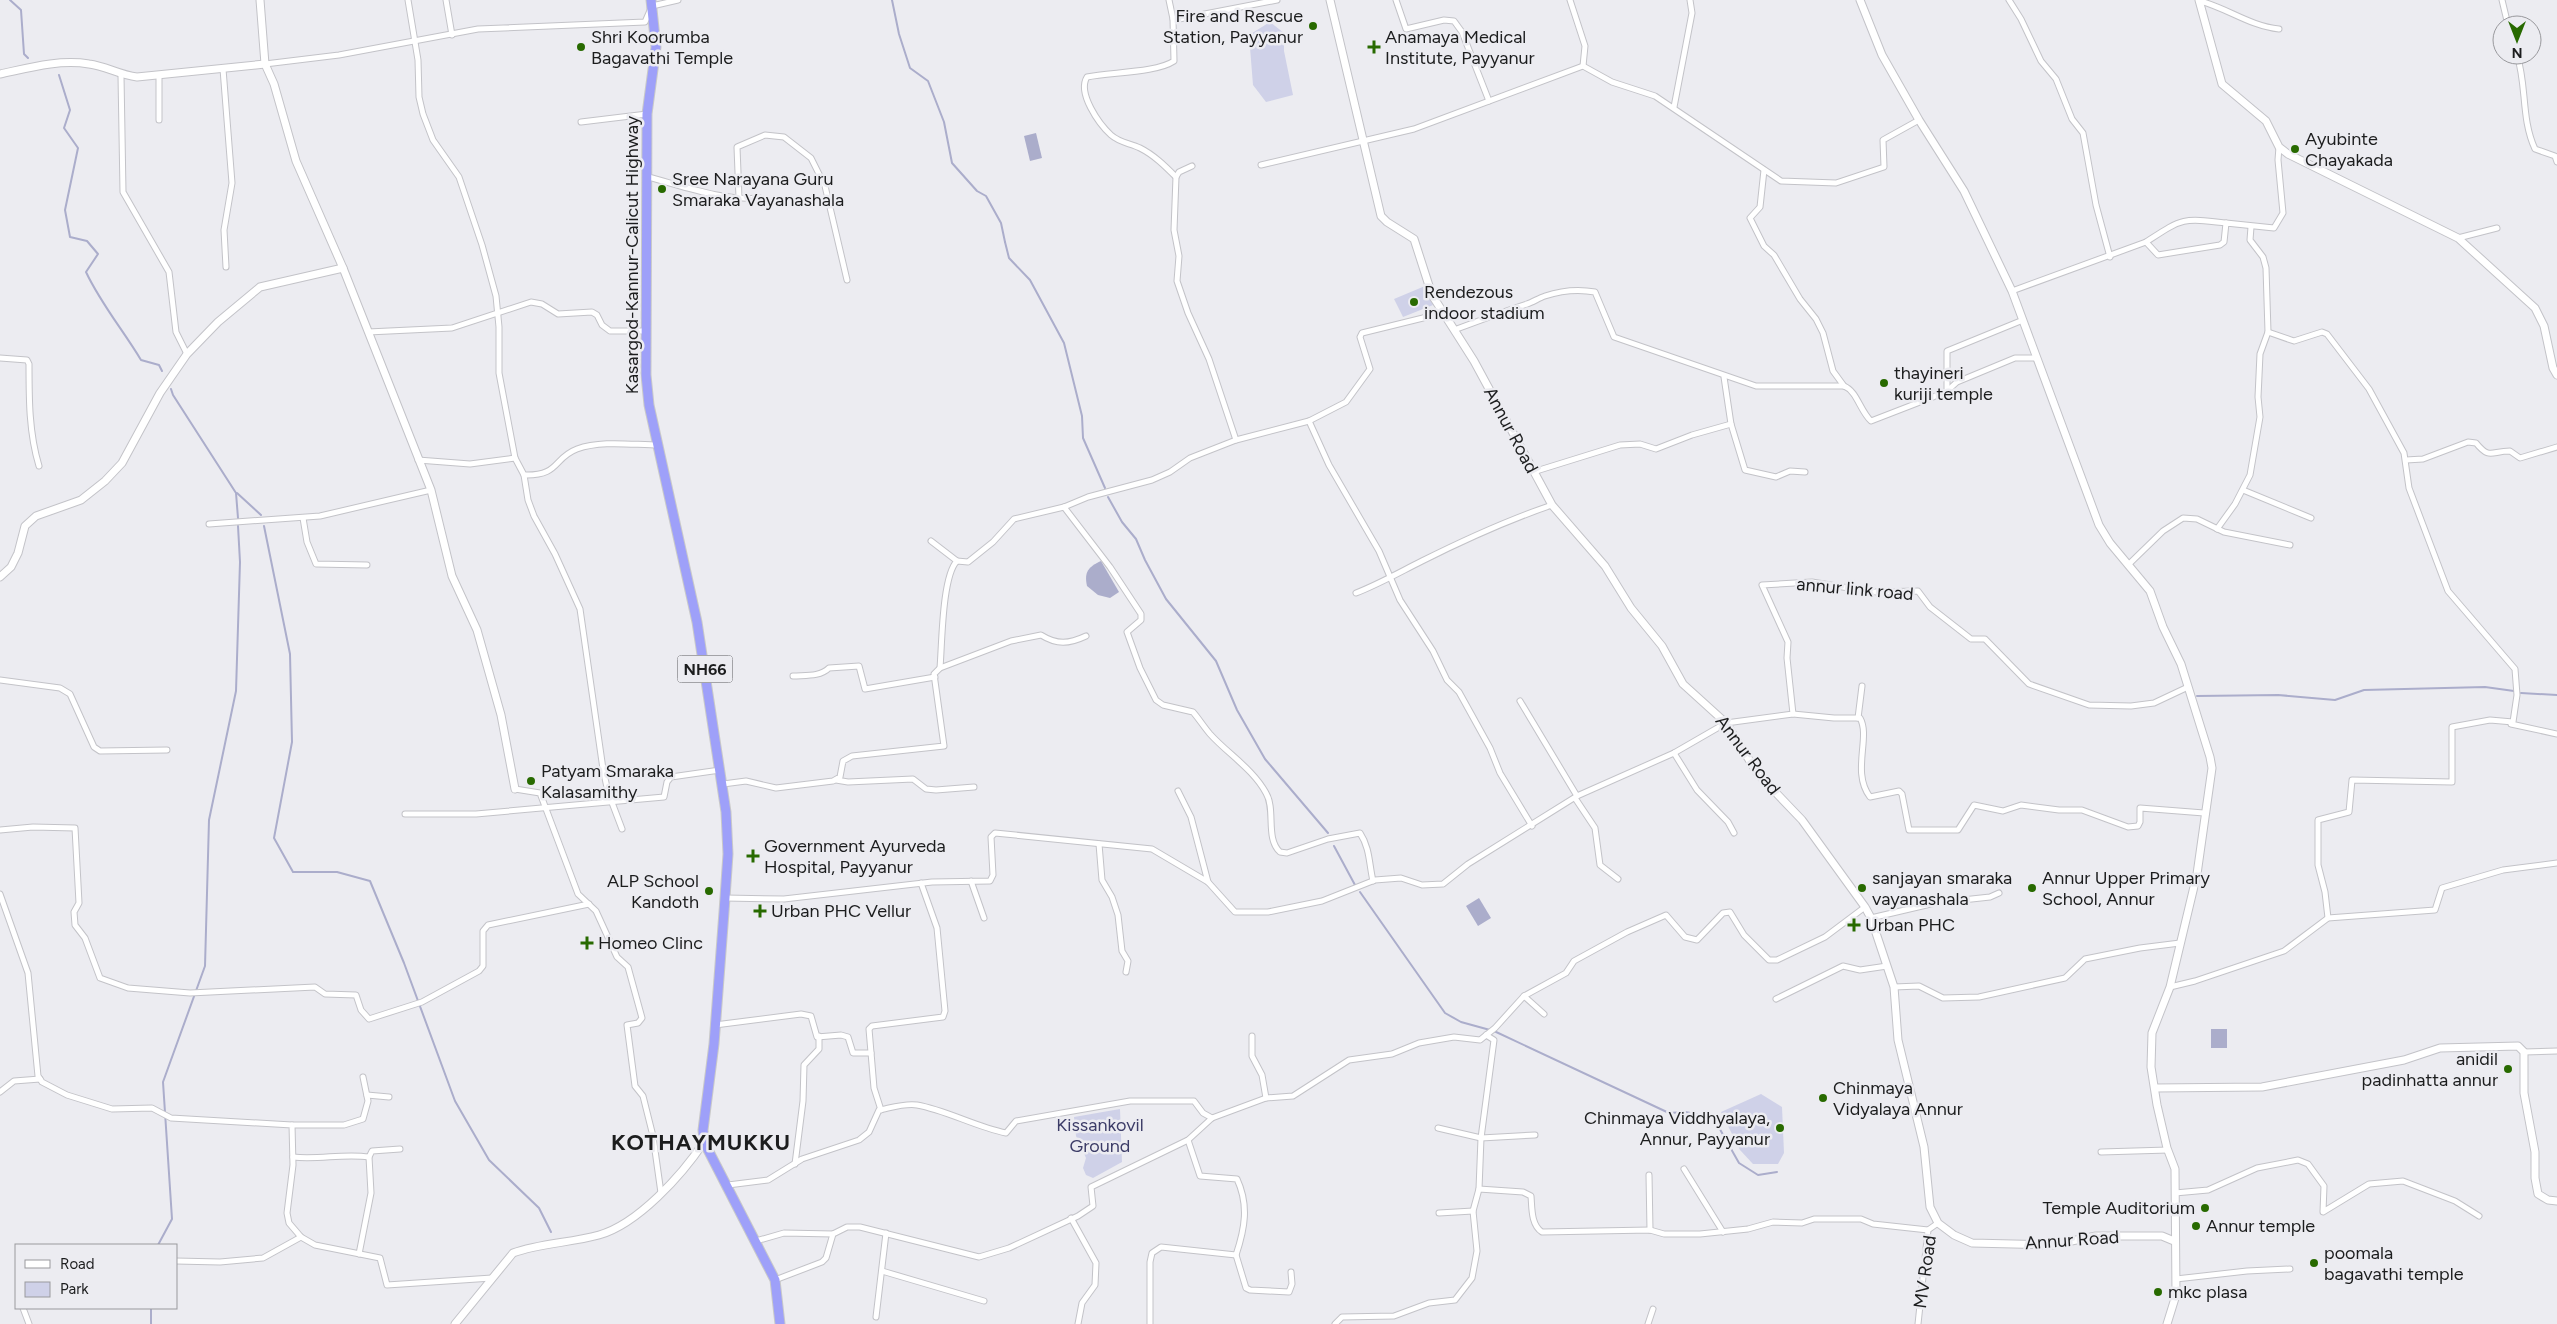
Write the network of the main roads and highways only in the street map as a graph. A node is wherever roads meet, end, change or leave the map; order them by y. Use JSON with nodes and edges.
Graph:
{"nodes":[{"id":1,"x":260,"y":0,"type":"edge"},
{"id":2,"x":1330,"y":0,"type":"edge"},
{"id":3,"x":1860,"y":0,"type":"edge"},
{"id":4,"x":2200,"y":0,"type":"edge"},
{"id":5,"x":651,"y":3,"type":"edge"},
{"id":6,"x":264,"y":64,"type":"junction"},
{"id":7,"x":0,"y":74,"type":"edge"},
{"id":8,"x":343,"y":268,"type":"junction"},
{"id":9,"x":2557,"y":375,"type":"edge"},
{"id":10,"x":0,"y":577,"type":"edge"},
{"id":11,"x":515,"y":789,"type":"road end"},
{"id":12,"x":2155,"y":1088,"type":"junction"},
{"id":13,"x":704,"y":1142,"type":"junction"},
{"id":14,"x":2557,"y":1202,"type":"edge"},
{"id":15,"x":2174,"y":1241,"type":"junction"},
{"id":16,"x":455,"y":1324,"type":"edge"},
{"id":17,"x":780,"y":1324,"type":"edge"},
{"id":18,"x":2167,"y":1324,"type":"edge"}],
"edges":[{"from":1,"to":6,"type":"main road"},
{"from":2,"to":15,"type":"main road","name":"Annur Road"},
{"from":3,"to":12,"type":"main road"},
{"from":4,"to":9,"type":"main road"},
{"from":5,"to":13,"type":"highway","name":"Kasargod-Kannur-Calicut Highway","number":"NH66"},
{"from":6,"to":7,"type":"main road"},
{"from":6,"to":8,"type":"main road"},
{"from":8,"to":10,"type":"main road"},
{"from":8,"to":11,"type":"main road"},
{"from":12,"to":14,"type":"main road"},
{"from":12,"to":15,"type":"main road"},
{"from":13,"to":16,"type":"main road"},
{"from":13,"to":17,"type":"highway","name":"Kasargod-Kannur-Calicut Highway","number":"NH66"},
{"from":15,"to":18,"type":"main road"}]}
